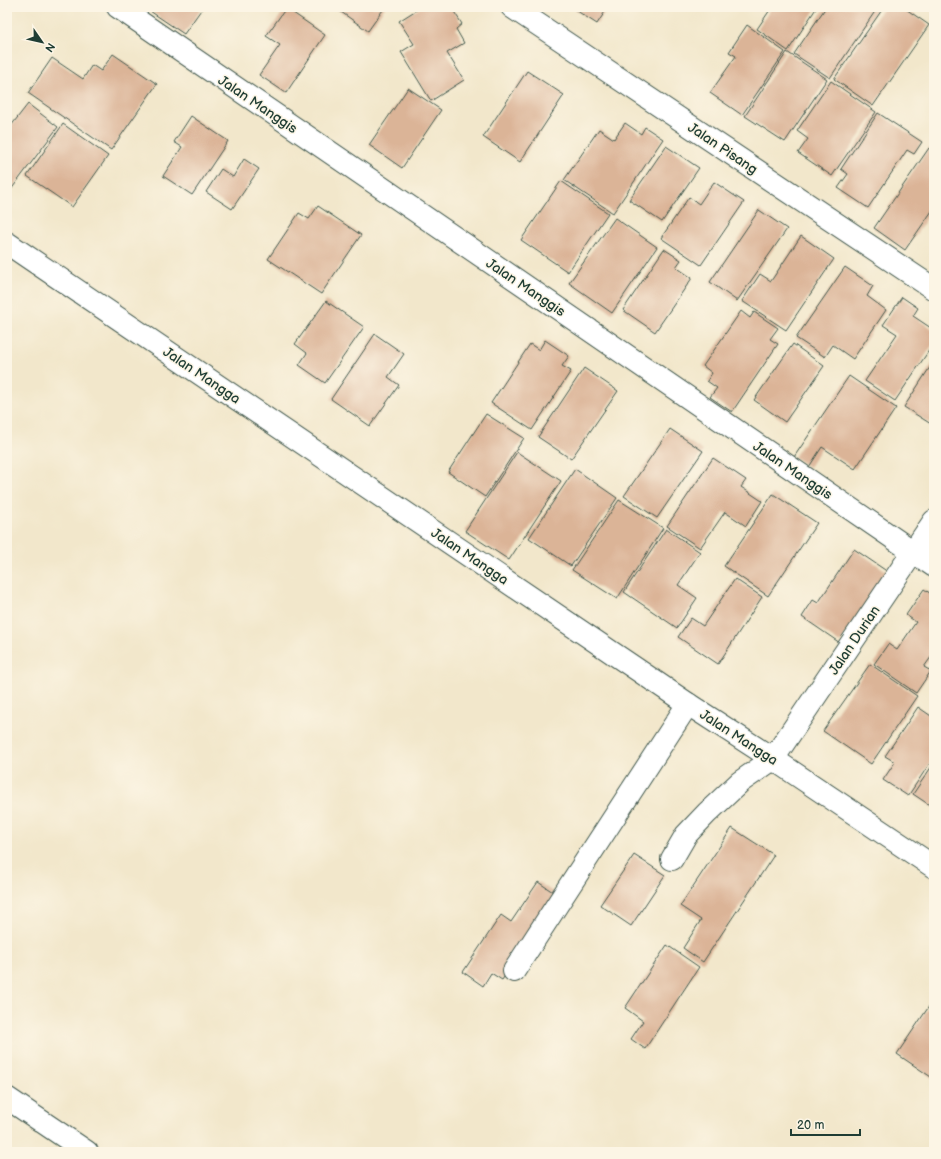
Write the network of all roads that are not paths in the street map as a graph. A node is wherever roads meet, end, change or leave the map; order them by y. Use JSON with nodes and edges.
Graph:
{"nodes":[{"id":1,"x":118,"y":7,"type":"edge"},
{"id":2,"x":512,"y":7,"type":"edge"},
{"id":3,"x":7,"y":243,"type":"edge"},
{"id":4,"x":934,"y":289,"type":"edge"},
{"id":5,"x":934,"y":521,"type":"edge"},
{"id":6,"x":913,"y":552,"type":"junction"},
{"id":7,"x":934,"y":566,"type":"edge"},
{"id":8,"x":688,"y":704,"type":"junction"},
{"id":9,"x":773,"y":759,"type":"junction"},
{"id":10,"x":672,"y":859,"type":"dead end"},
{"id":11,"x":934,"y":867,"type":"edge"},
{"id":12,"x":514,"y":971,"type":"dead end"},
{"id":13,"x":7,"y":1098,"type":"edge"},
{"id":14,"x":87,"y":1152,"type":"edge"}],
"edges":[{"from":1,"to":6,"type":"street","name":"Jalan Manggis"},
{"from":2,"to":4,"type":"street","name":"Jalan Pisang"},
{"from":3,"to":8,"type":"street","name":"Jalan Mangga"},
{"from":5,"to":6,"type":"street","name":"Jalan Durian"},
{"from":6,"to":7,"type":"street","name":"Jalan Manggis"},
{"from":6,"to":9,"type":"street","name":"Jalan Durian"},
{"from":8,"to":9,"type":"street","name":"Jalan Mangga"},
{"from":8,"to":12,"type":"street"},
{"from":9,"to":10,"type":"street"},
{"from":9,"to":11,"type":"street","name":"Jalan Mangga"},
{"from":13,"to":14,"type":"street"}]}
